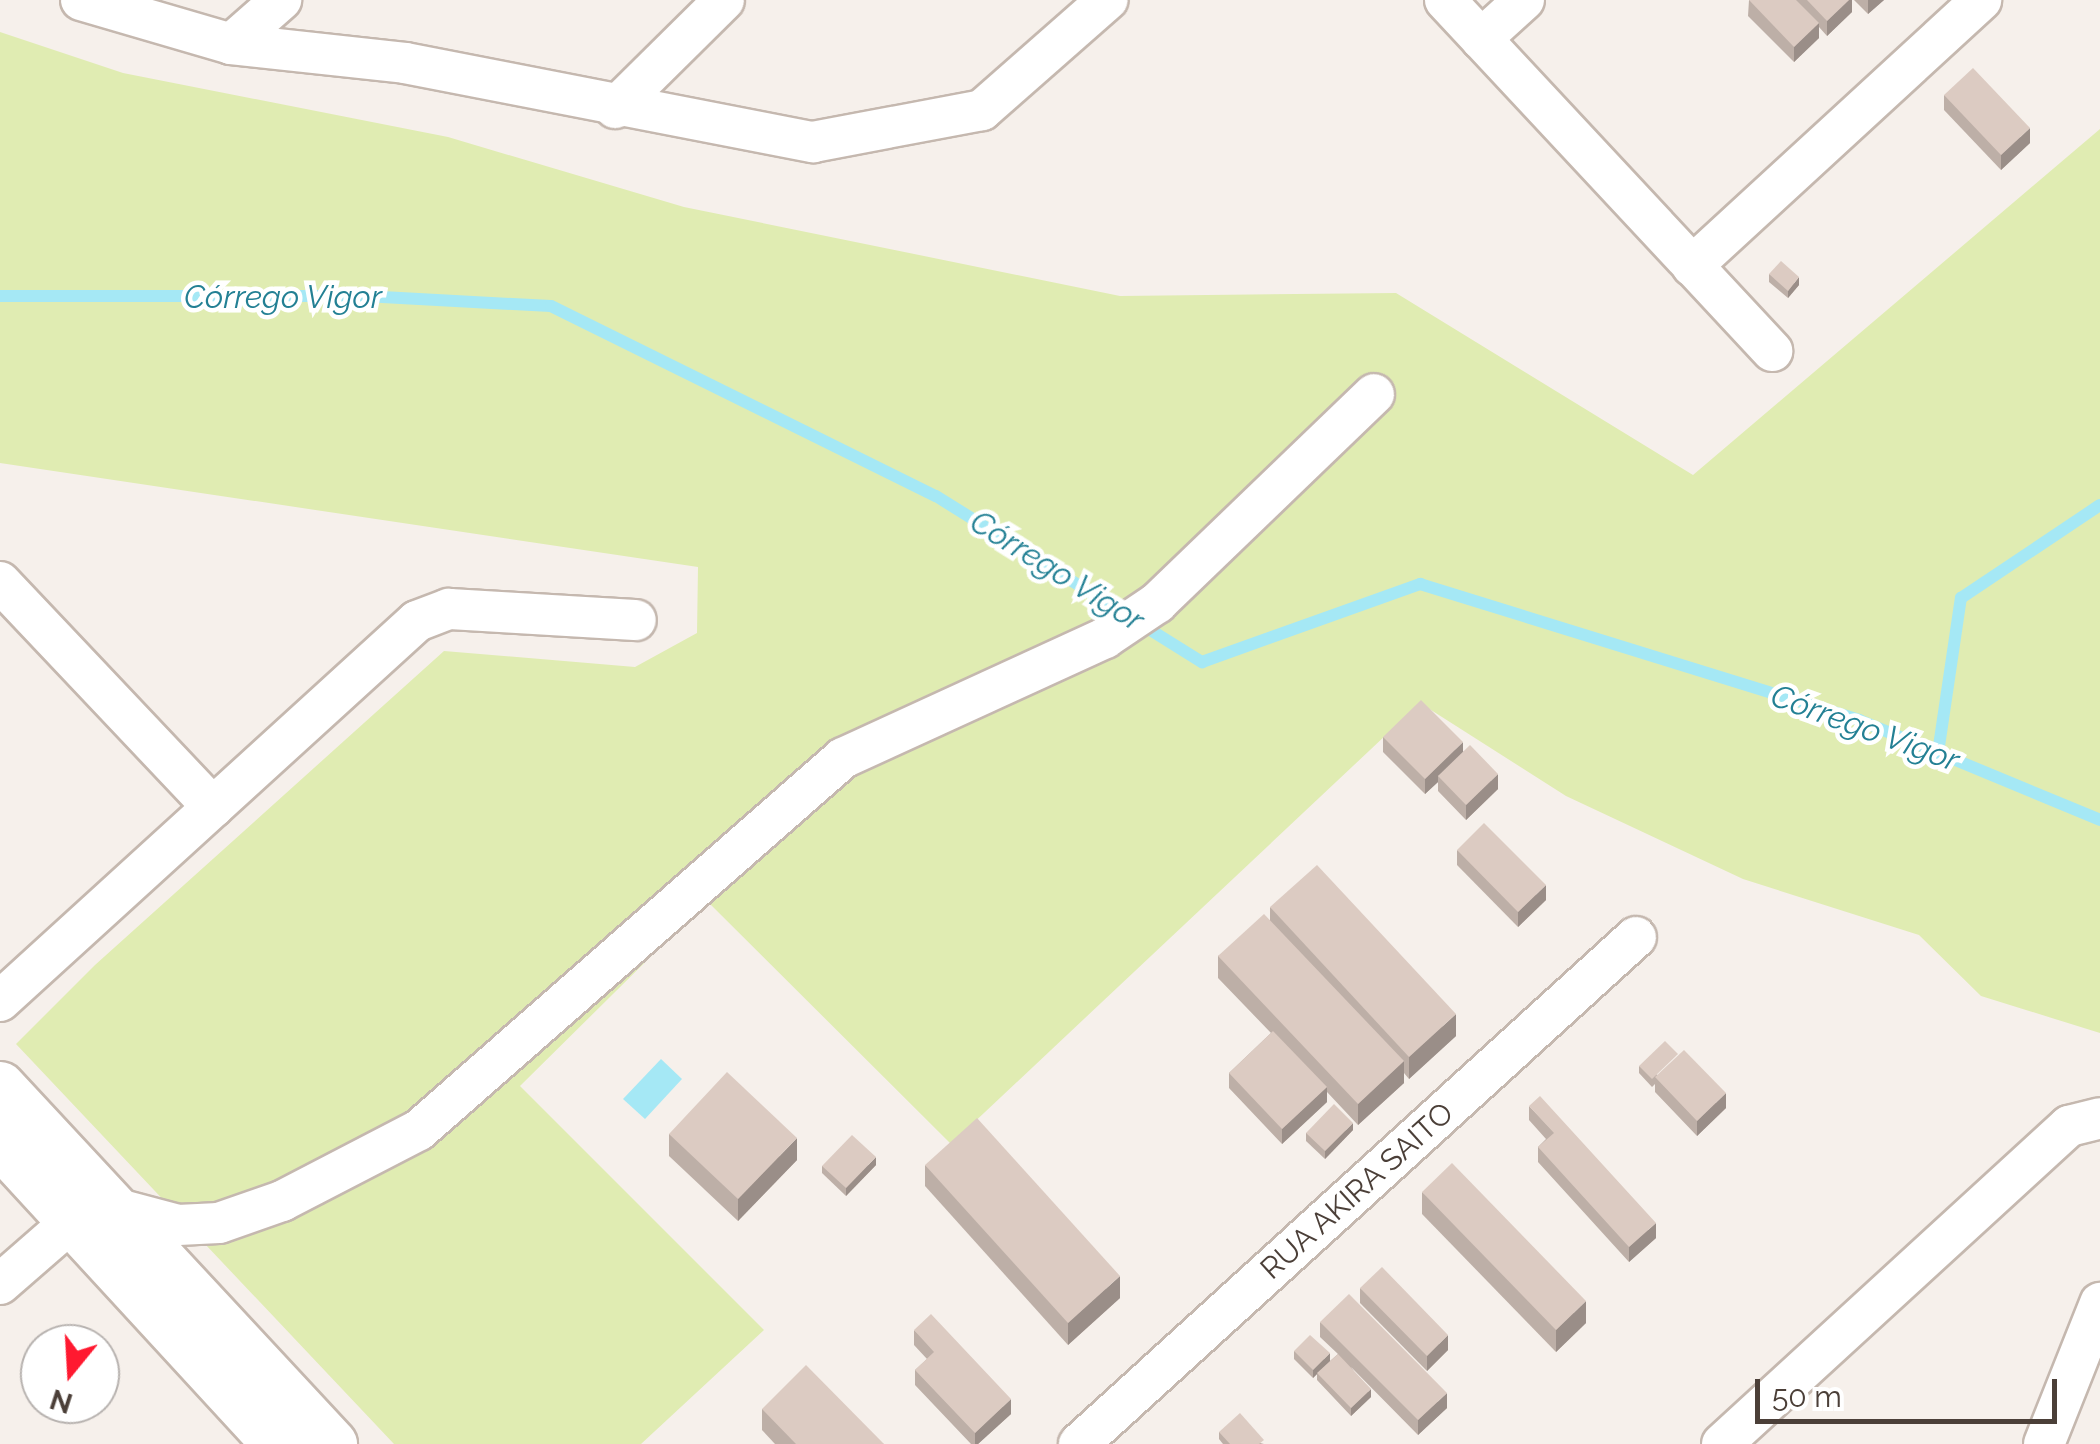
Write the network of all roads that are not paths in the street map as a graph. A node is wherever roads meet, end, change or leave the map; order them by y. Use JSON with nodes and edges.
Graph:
{"nodes":[{"id":1,"x":80,"y":0,"type":"edge"},
{"id":2,"x":281,"y":0,"type":"edge"},
{"id":3,"x":724,"y":0,"type":"edge"},
{"id":4,"x":1106,"y":0,"type":"edge"},
{"id":5,"x":1445,"y":0,"type":"edge"},
{"id":6,"x":1524,"y":0,"type":"edge"},
{"id":7,"x":1980,"y":0,"type":"edge"},
{"id":8,"x":1481,"y":39,"type":"junction"},
{"id":9,"x":231,"y":44,"type":"junction"},
{"id":10,"x":615,"y":108,"type":"junction"},
{"id":11,"x":1692,"y":266,"type":"junction"},
{"id":12,"x":1772,"y":351,"type":"dead end"},
{"id":13,"x":1374,"y":394,"type":"dead end"},
{"id":14,"x":0,"y":582,"type":"edge"},
{"id":15,"x":636,"y":620,"type":"dead end"},
{"id":16,"x":213,"y":807,"type":"junction"},
{"id":17,"x":1636,"y":937,"type":"dead end"},
{"id":18,"x":0,"y":1002,"type":"edge"},
{"id":19,"x":0,"y":1087,"type":"edge"},
{"id":20,"x":2100,"y":1118,"type":"edge"},
{"id":21,"x":0,"y":1142,"type":"edge"},
{"id":22,"x":89,"y":1214,"type":"junction"},
{"id":23,"x":0,"y":1284,"type":"edge"},
{"id":24,"x":2100,"y":1303,"type":"edge"},
{"id":25,"x":278,"y":1444,"type":"edge"},
{"id":26,"x":332,"y":1444,"type":"edge"},
{"id":27,"x":1079,"y":1444,"type":"edge"},
{"id":28,"x":1722,"y":1444,"type":"edge"},
{"id":29,"x":2044,"y":1444,"type":"edge"}],
"edges":[{"from":1,"to":9,"type":"street"},
{"from":2,"to":9,"type":"street"},
{"from":3,"to":10,"type":"street"},
{"from":4,"to":10,"type":"street"},
{"from":5,"to":8,"type":"street"},
{"from":6,"to":8,"type":"street"},
{"from":7,"to":11,"type":"street"},
{"from":8,"to":11,"type":"street"},
{"from":9,"to":10,"type":"street"},
{"from":11,"to":12,"type":"street"},
{"from":13,"to":22,"type":"street"},
{"from":14,"to":16,"type":"street"},
{"from":15,"to":16,"type":"street"},
{"from":16,"to":18,"type":"street"},
{"from":17,"to":27,"type":"street","name":"RUA AKIRA SAITO"},
{"from":19,"to":22,"type":"street"},
{"from":20,"to":28,"type":"street"},
{"from":21,"to":22,"type":"street"},
{"from":22,"to":23,"type":"street"},
{"from":22,"to":25,"type":"street"},
{"from":22,"to":26,"type":"street"},
{"from":24,"to":29,"type":"street"}]}
